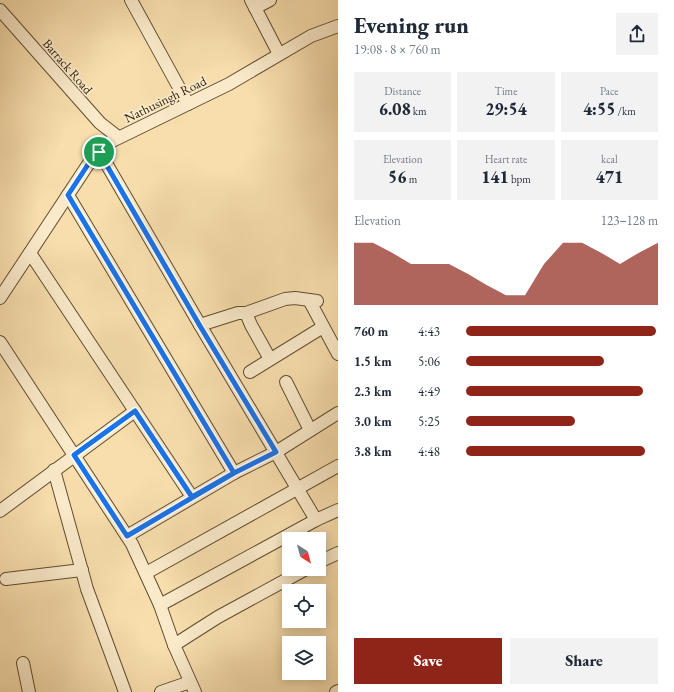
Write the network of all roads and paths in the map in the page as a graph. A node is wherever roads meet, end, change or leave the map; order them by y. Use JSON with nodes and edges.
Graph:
{"nodes":[{"id":1,"x":131,"y":0,"type":"edge"},
{"id":2,"x":270,"y":0,"type":"edge"},
{"id":3,"x":253,"y":4,"type":"edge"},
{"id":4,"x":0,"y":10,"type":"edge"},
{"id":5,"x":338,"y":26,"type":"edge"},
{"id":6,"x":279,"y":54,"type":"junction"},
{"id":7,"x":188,"y":104,"type":"junction"},
{"id":8,"x":118,"y":137,"type":"junction"},
{"id":9,"x":99,"y":152,"type":"junction"},
{"id":10,"x":68,"y":195,"type":"junction"},
{"id":11,"x":30,"y":253,"type":"junction"},
{"id":12,"x":0,"y":298,"type":"edge"},
{"id":13,"x":246,"y":313,"type":"junction"},
{"id":14,"x":200,"y":326,"type":"junction"},
{"id":15,"x":323,"y":327,"type":"junction"},
{"id":16,"x":0,"y":342,"type":"edge"},
{"id":17,"x":338,"y":354,"type":"edge"},
{"id":18,"x":270,"y":359,"type":"junction"},
{"id":19,"x":250,"y":372,"type":"dead end"},
{"id":20,"x":286,"y":382,"type":"dead end"},
{"id":21,"x":135,"y":411,"type":"junction"},
{"id":22,"x":338,"y":412,"type":"edge"},
{"id":23,"x":310,"y":430,"type":"junction"},
{"id":24,"x":276,"y":452,"type":"junction"},
{"id":25,"x":74,"y":455,"type":"junction"},
{"id":26,"x":338,"y":466,"type":"edge"},
{"id":27,"x":54,"y":470,"type":"junction"},
{"id":28,"x":234,"y":473,"type":"junction"},
{"id":29,"x":297,"y":489,"type":"junction"},
{"id":30,"x":192,"y":497,"type":"junction"},
{"id":31,"x":338,"y":510,"type":"edge"},
{"id":32,"x":0,"y":511,"type":"edge"},
{"id":33,"x":316,"y":520,"type":"junction"},
{"id":34,"x":127,"y":536,"type":"junction"},
{"id":35,"x":338,"y":552,"type":"edge"},
{"id":36,"x":326,"y":558,"type":"edge"},
{"id":37,"x":82,"y":570,"type":"junction"},
{"id":38,"x":146,"y":573,"type":"junction"},
{"id":39,"x":293,"y":576,"type":"edge"},
{"id":40,"x":6,"y":579,"type":"dead end"},
{"id":41,"x":160,"y":605,"type":"junction"},
{"id":42,"x":174,"y":645,"type":"junction"},
{"id":43,"x":22,"y":663,"type":"dead end"},
{"id":44,"x":192,"y":687,"type":"edge"},
{"id":45,"x":29,"y":692,"type":"edge"},
{"id":46,"x":125,"y":692,"type":"edge"},
{"id":47,"x":161,"y":692,"type":"edge"}],
"edges":[{"from":1,"to":7,"type":"street"},
{"from":2,"to":3,"type":"street"},
{"from":3,"to":6,"type":"street"},
{"from":4,"to":8,"type":"street","name":"Barrack Road"},
{"from":5,"to":6,"type":"street","name":"Nathusingh Road"},
{"from":6,"to":7,"type":"street","name":"Nathusingh Road"},
{"from":7,"to":8,"type":"street","name":"Nathusingh Road"},
{"from":8,"to":9,"type":"street","name":"Nathusingh Road"},
{"from":9,"to":10,"type":"street","name":"Nathusingh Road"},
{"from":9,"to":14,"type":"street"},
{"from":10,"to":11,"type":"street","name":"Nathusingh Road"},
{"from":10,"to":28,"type":"street"},
{"from":11,"to":12,"type":"street","name":"Nathusingh Road"},
{"from":11,"to":21,"type":"street"},
{"from":13,"to":14,"type":"street"},
{"from":13,"to":15,"type":"street"},
{"from":13,"to":18,"type":"street"},
{"from":14,"to":24,"type":"street"},
{"from":15,"to":17,"type":"street"},
{"from":15,"to":18,"type":"street"},
{"from":16,"to":25,"type":"street"},
{"from":18,"to":19,"type":"street"},
{"from":20,"to":23,"type":"street"},
{"from":21,"to":25,"type":"street"},
{"from":21,"to":30,"type":"street"},
{"from":22,"to":23,"type":"street"},
{"from":23,"to":24,"type":"street"},
{"from":24,"to":28,"type":"street"},
{"from":24,"to":29,"type":"street"},
{"from":25,"to":27,"type":"street"},
{"from":25,"to":34,"type":"street"},
{"from":26,"to":29,"type":"street"},
{"from":27,"to":32,"type":"street"},
{"from":27,"to":37,"type":"street"},
{"from":28,"to":30,"type":"street"},
{"from":29,"to":33,"type":"street"},
{"from":29,"to":38,"type":"street"},
{"from":30,"to":34,"type":"street"},
{"from":31,"to":33,"type":"street"},
{"from":33,"to":41,"type":"street"},
{"from":34,"to":38,"type":"street"},
{"from":35,"to":36,"type":"street"},
{"from":37,"to":40,"type":"street"},
{"from":37,"to":46,"type":"street"},
{"from":38,"to":41,"type":"street"},
{"from":39,"to":42,"type":"street"},
{"from":41,"to":42,"type":"street"},
{"from":42,"to":44,"type":"street"},
{"from":43,"to":45,"type":"street"},
{"from":44,"to":47,"type":"street"}]}
